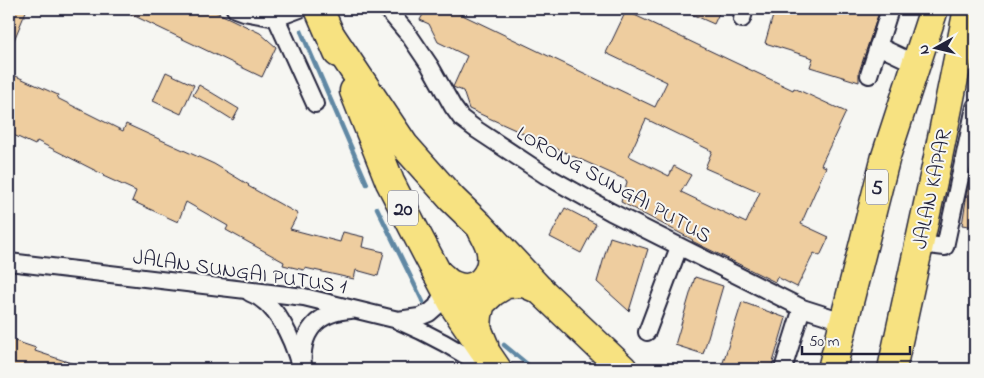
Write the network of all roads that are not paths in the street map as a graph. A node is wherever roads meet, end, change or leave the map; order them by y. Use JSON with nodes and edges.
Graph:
{"nodes":[{"id":1,"x":235,"y":9,"type":"edge"},
{"id":2,"x":300,"y":9,"type":"edge"},
{"id":3,"x":319,"y":9,"type":"edge"},
{"id":4,"x":387,"y":9,"type":"edge"},
{"id":5,"x":890,"y":9,"type":"edge"},
{"id":6,"x":934,"y":9,"type":"edge"},
{"id":7,"x":968,"y":9,"type":"edge"},
{"id":8,"x":274,"y":13,"type":"edge"},
{"id":9,"x":331,"y":36,"type":"junction"},
{"id":10,"x":878,"y":46,"type":"junction"},
{"id":11,"x":916,"y":64,"type":"junction"},
{"id":12,"x":869,"y":75,"type":"dead end"},
{"id":13,"x":315,"y":104,"type":"dead end"},
{"id":14,"x":975,"y":107,"type":"edge"},
{"id":15,"x":480,"y":226,"type":"junction"},
{"id":16,"x":920,"y":244,"type":"junction"},
{"id":17,"x":679,"y":247,"type":"junction"},
{"id":18,"x":9,"y":262,"type":"edge"},
{"id":19,"x":440,"y":278,"type":"junction"},
{"id":20,"x":238,"y":288,"type":"junction"},
{"id":21,"x":540,"y":290,"type":"junction"},
{"id":22,"x":802,"y":308,"type":"junction"},
{"id":23,"x":358,"y":310,"type":"junction"},
{"id":24,"x":398,"y":320,"type":"junction"},
{"id":25,"x":843,"y":321,"type":"junction"},
{"id":26,"x":647,"y":332,"type":"dead end"},
{"id":27,"x":900,"y":336,"type":"junction"},
{"id":28,"x":491,"y":366,"type":"edge"},
{"id":29,"x":302,"y":369,"type":"edge"},
{"id":30,"x":623,"y":369,"type":"edge"},
{"id":31,"x":783,"y":369,"type":"edge"},
{"id":32,"x":832,"y":369,"type":"edge"},
{"id":33,"x":892,"y":369,"type":"edge"},
{"id":34,"x":906,"y":369,"type":"edge"}],
"edges":[{"from":1,"to":8,"type":"street"},
{"from":2,"to":8,"type":"street"},
{"from":3,"to":9,"type":"highway","number":"20"},
{"from":4,"to":17,"type":"street","name":"LORONG SUNGAI PUTUS"},
{"from":5,"to":10,"type":"street"},
{"from":6,"to":11,"type":"highway","number":"5"},
{"from":7,"to":16,"type":"highway","name":"JALAN KAPAR"},
{"from":8,"to":13,"type":"street"},
{"from":9,"to":15,"type":"highway","number":"20"},
{"from":9,"to":19,"type":"highway","number":"20"},
{"from":10,"to":11,"type":"street"},
{"from":10,"to":12,"type":"street"},
{"from":11,"to":25,"type":"highway","number":"5"},
{"from":14,"to":16,"type":"street"},
{"from":15,"to":19,"type":"highway"},
{"from":15,"to":21,"type":"highway","number":"20"},
{"from":16,"to":27,"type":"highway","name":"JALAN KAPAR"},
{"from":17,"to":22,"type":"street","name":"LORONG SUNGAI PUTUS"},
{"from":17,"to":26,"type":"street"},
{"from":18,"to":20,"type":"street","name":"JALAN SUNGAI PUTUS 1"},
{"from":19,"to":24,"type":"street","name":"JALAN SUNGAI PUTUS 1"},
{"from":19,"to":28,"type":"highway","number":"20"},
{"from":20,"to":23,"type":"street","name":"JALAN SUNGAI PUTUS 1"},
{"from":20,"to":29,"type":"street"},
{"from":21,"to":28,"type":"highway"},
{"from":21,"to":30,"type":"highway","number":"20"},
{"from":22,"to":25,"type":"street","name":"LORONG SUNGAI PUTUS"},
{"from":22,"to":31,"type":"street"},
{"from":23,"to":24,"type":"street","name":"JALAN SUNGAI PUTUS 1"},
{"from":23,"to":29,"type":"street"},
{"from":24,"to":28,"type":"street"},
{"from":25,"to":32,"type":"highway","number":"5"},
{"from":27,"to":33,"type":"highway","name":"JALAN KAPAR"},
{"from":27,"to":34,"type":"highway"}]}
